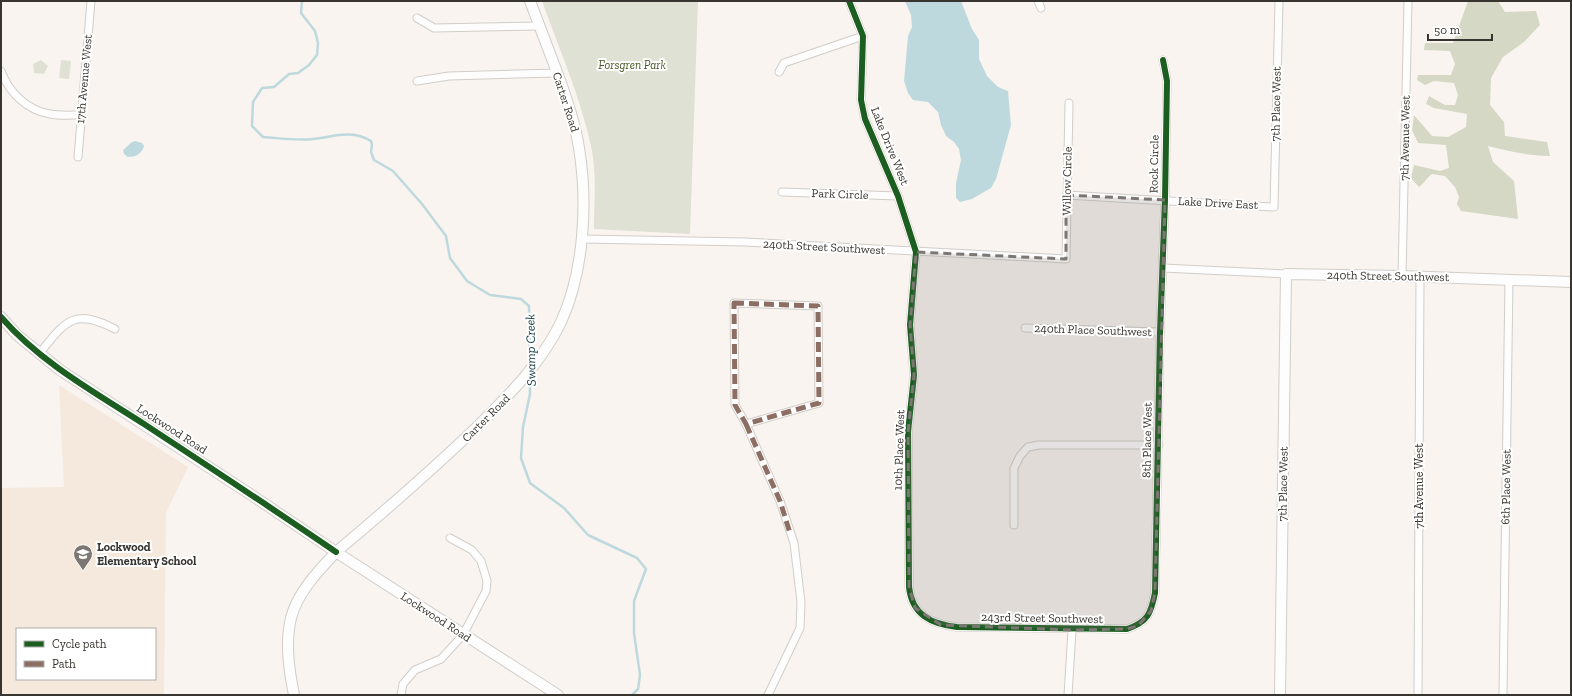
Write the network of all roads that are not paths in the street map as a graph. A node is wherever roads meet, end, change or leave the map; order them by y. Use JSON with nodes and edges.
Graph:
{"nodes":[{"id":1,"x":91,"y":1,"type":"edge"},
{"id":2,"x":530,"y":1,"type":"edge"},
{"id":3,"x":849,"y":1,"type":"edge"},
{"id":4,"x":1279,"y":1,"type":"edge"},
{"id":5,"x":1408,"y":1,"type":"edge"},
{"id":6,"x":417,"y":18,"type":"dead end"},
{"id":7,"x":540,"y":26,"type":"junction"},
{"id":8,"x":863,"y":36,"type":"junction"},
{"id":9,"x":1163,"y":60,"type":"dead end"},
{"id":10,"x":1,"y":71,"type":"edge"},
{"id":11,"x":779,"y":72,"type":"dead end"},
{"id":12,"x":557,"y":74,"type":"junction"},
{"id":13,"x":417,"y":81,"type":"dead end"},
{"id":14,"x":1069,"y":103,"type":"dead end"},
{"id":15,"x":81,"y":115,"type":"junction"},
{"id":16,"x":78,"y":157,"type":"dead end"},
{"id":17,"x":782,"y":192,"type":"dead end"},
{"id":18,"x":1066,"y":195,"type":"junction"},
{"id":19,"x":898,"y":196,"type":"junction"},
{"id":20,"x":1165,"y":200,"type":"junction"},
{"id":21,"x":1274,"y":207,"type":"joint"},
{"id":22,"x":582,"y":239,"type":"junction"},
{"id":23,"x":916,"y":252,"type":"junction"},
{"id":24,"x":1066,"y":259,"type":"joint"},
{"id":25,"x":1163,"y":268,"type":"junction"},
{"id":26,"x":1286,"y":274,"type":"junction"},
{"id":27,"x":1402,"y":276,"type":"junction"},
{"id":28,"x":1420,"y":276,"type":"junction"},
{"id":29,"x":1509,"y":280,"type":"junction"},
{"id":30,"x":1571,"y":282,"type":"edge"},
{"id":31,"x":1,"y":317,"type":"edge"},
{"id":32,"x":115,"y":328,"type":"dead end"},
{"id":33,"x":1025,"y":328,"type":"dead end"},
{"id":34,"x":1160,"y":332,"type":"junction"},
{"id":35,"x":38,"y":354,"type":"junction"},
{"id":36,"x":746,"y":424,"type":"junction"},
{"id":37,"x":1159,"y":445,"type":"junction"},
{"id":38,"x":1014,"y":525,"type":"dead end"},
{"id":39,"x":450,"y":538,"type":"dead end"},
{"id":40,"x":336,"y":552,"type":"junction"},
{"id":41,"x":1151,"y":611,"type":"joint"},
{"id":42,"x":927,"y":619,"type":"joint"},
{"id":43,"x":1072,"y":630,"type":"junction"},
{"id":44,"x":463,"y":635,"type":"junction"},
{"id":45,"x":294,"y":695,"type":"edge"},
{"id":46,"x":401,"y":695,"type":"edge"},
{"id":47,"x":558,"y":695,"type":"edge"},
{"id":48,"x":768,"y":695,"type":"edge"},
{"id":49,"x":1068,"y":695,"type":"edge"},
{"id":50,"x":1280,"y":695,"type":"edge"},
{"id":51,"x":1418,"y":695,"type":"edge"},
{"id":52,"x":1503,"y":695,"type":"edge"}],
"edges":[{"from":1,"to":15,"type":"street","name":"17th Avenue West"},
{"from":2,"to":7,"type":"street","name":"Carter Road"},
{"from":3,"to":8,"type":"street","name":"Lake Drive West"},
{"from":4,"to":21,"type":"street","name":"7th Place West"},
{"from":5,"to":27,"type":"street","name":"7th Avenue West"},
{"from":6,"to":7,"type":"street"},
{"from":7,"to":12,"type":"street","name":"Carter Road"},
{"from":8,"to":11,"type":"street"},
{"from":8,"to":19,"type":"street","name":"Lake Drive West"},
{"from":9,"to":20,"type":"street","name":"Rock Circle"},
{"from":10,"to":15,"type":"street"},
{"from":12,"to":13,"type":"street"},
{"from":12,"to":22,"type":"street","name":"Carter Road"},
{"from":14,"to":18,"type":"street","name":"Willow Circle"},
{"from":15,"to":16,"type":"street","name":"17th Avenue West"},
{"from":17,"to":19,"type":"street","name":"Park Circle"},
{"from":18,"to":20,"type":"street","name":"Lake Drive East"},
{"from":18,"to":24,"type":"street","name":"Willow Circle"},
{"from":19,"to":23,"type":"street","name":"Lake Drive West"},
{"from":20,"to":21,"type":"street","name":"Lake Drive East"},
{"from":20,"to":25,"type":"street","name":"Rock Circle"},
{"from":22,"to":23,"type":"street","name":"240th Street Southwest"},
{"from":22,"to":40,"type":"street","name":"Carter Road"},
{"from":23,"to":24,"type":"street","name":"240th Street Southwest"},
{"from":23,"to":42,"type":"street","name":"10th Place West"},
{"from":25,"to":26,"type":"street","name":"240th Street Southwest"},
{"from":25,"to":34,"type":"street","name":"8th Place West"},
{"from":26,"to":27,"type":"street","name":"240th Street Southwest"},
{"from":26,"to":50,"type":"street","name":"7th Place West"},
{"from":27,"to":28,"type":"street","name":"240th Street Southwest"},
{"from":28,"to":29,"type":"street","name":"240th Street Southwest"},
{"from":28,"to":51,"type":"street","name":"7th Avenue West"},
{"from":29,"to":30,"type":"street","name":"240th Street Southwest"},
{"from":29,"to":52,"type":"street","name":"6th Place West"},
{"from":31,"to":35,"type":"street","name":"Lockwood Road"},
{"from":32,"to":35,"type":"street"},
{"from":33,"to":34,"type":"street","name":"240th Place Southwest"},
{"from":34,"to":37,"type":"street","name":"8th Place West"},
{"from":35,"to":40,"type":"street","name":"Lockwood Road"},
{"from":36,"to":36,"type":"street"},
{"from":36,"to":48,"type":"street"},
{"from":37,"to":38,"type":"street"},
{"from":37,"to":41,"type":"street","name":"8th Place West"},
{"from":39,"to":44,"type":"street"},
{"from":40,"to":44,"type":"street","name":"Lockwood Road"},
{"from":40,"to":45,"type":"street","name":"Carter Road"},
{"from":41,"to":43,"type":"street","name":"243rd Street Southwest"},
{"from":42,"to":43,"type":"street","name":"243rd Street Southwest"},
{"from":43,"to":49,"type":"street"},
{"from":44,"to":46,"type":"street"},
{"from":44,"to":47,"type":"street","name":"Lockwood Road"}]}
